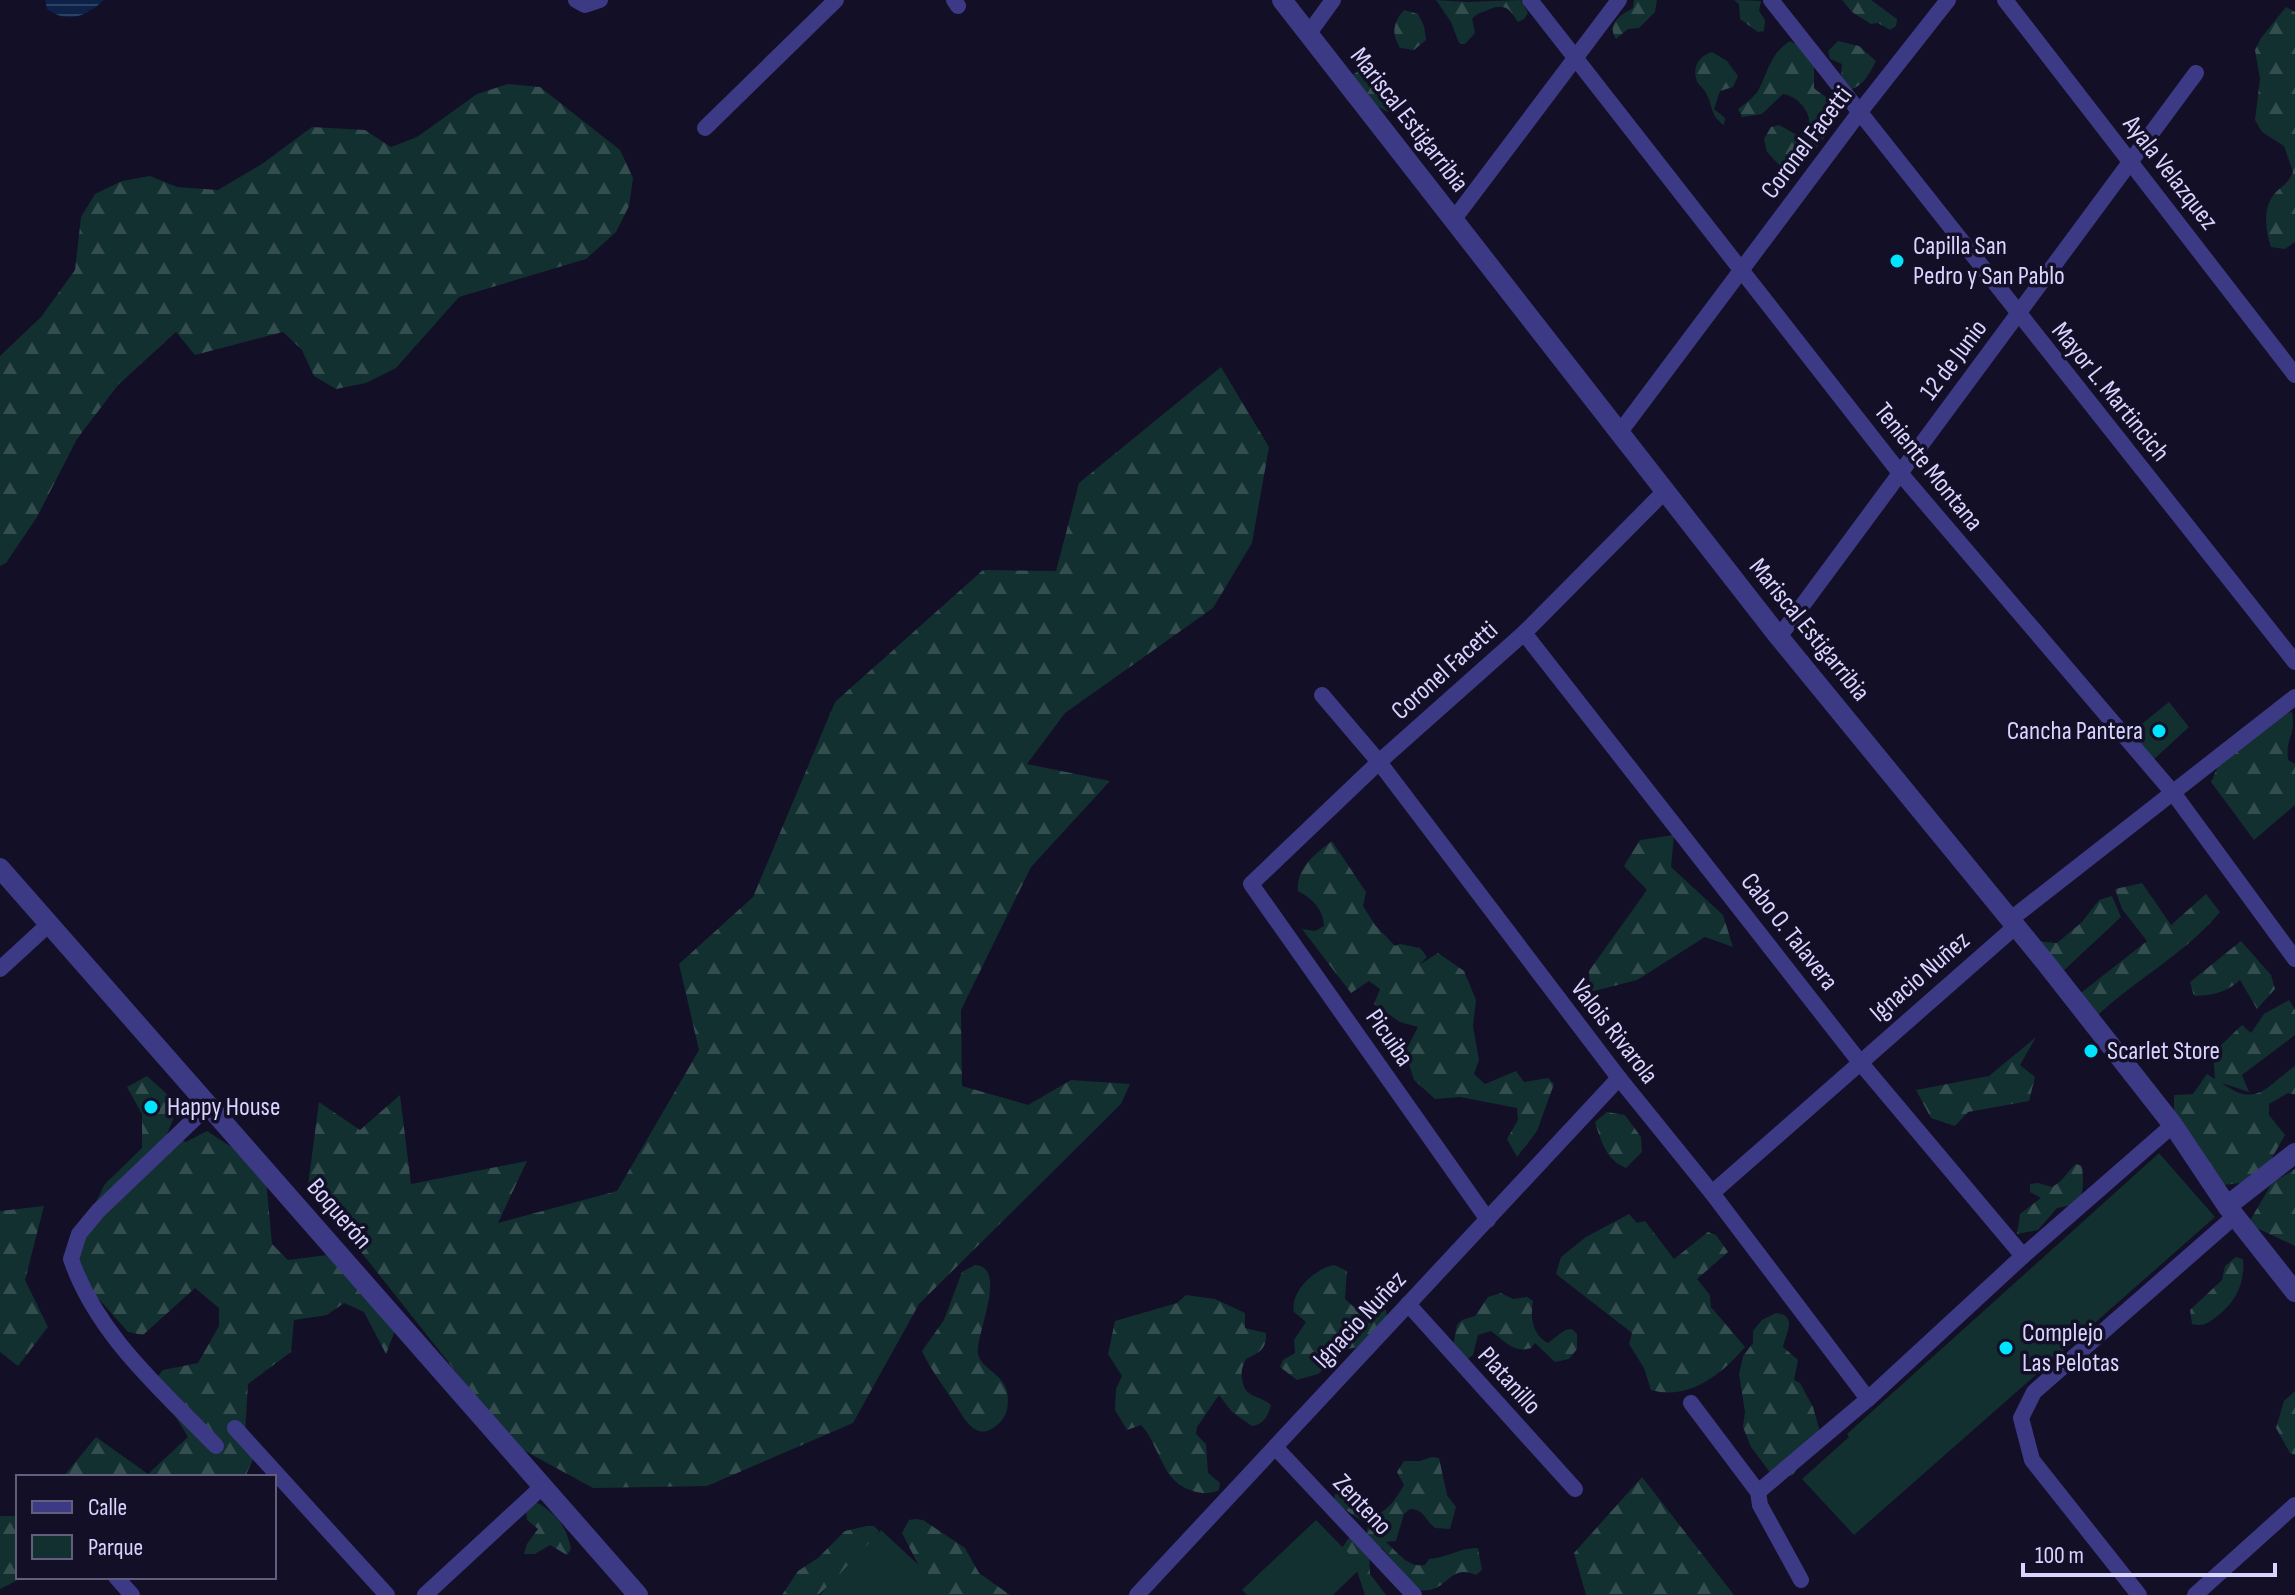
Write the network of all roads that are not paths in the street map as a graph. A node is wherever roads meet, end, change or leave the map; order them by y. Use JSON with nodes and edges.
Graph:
{"nodes":[{"id":1,"x":576,"y":0,"type":"edge"},
{"id":2,"x":600,"y":0,"type":"edge"},
{"id":3,"x":836,"y":0,"type":"edge"},
{"id":4,"x":1282,"y":0,"type":"edge"},
{"id":5,"x":1333,"y":0,"type":"edge"},
{"id":6,"x":1530,"y":0,"type":"edge"},
{"id":7,"x":1619,"y":0,"type":"edge"},
{"id":8,"x":1771,"y":0,"type":"edge"},
{"id":9,"x":1948,"y":0,"type":"edge"},
{"id":10,"x":2005,"y":0,"type":"edge"},
{"id":11,"x":1309,"y":33,"type":"junction"},
{"id":12,"x":1576,"y":57,"type":"junction"},
{"id":13,"x":2196,"y":73,"type":"dead end"},
{"id":14,"x":1859,"y":113,"type":"junction"},
{"id":15,"x":705,"y":128,"type":"dead end"},
{"id":16,"x":2131,"y":161,"type":"junction"},
{"id":17,"x":1454,"y":219,"type":"junction"},
{"id":18,"x":1742,"y":268,"type":"junction"},
{"id":19,"x":2018,"y":315,"type":"junction"},
{"id":20,"x":2295,"y":375,"type":"edge"},
{"id":21,"x":1620,"y":432,"type":"junction"},
{"id":22,"x":1900,"y":473,"type":"junction"},
{"id":23,"x":1666,"y":490,"type":"junction"},
{"id":24,"x":1524,"y":633,"type":"junction"},
{"id":25,"x":1779,"y":637,"type":"junction"},
{"id":26,"x":2295,"y":662,"type":"edge"},
{"id":27,"x":1322,"y":695,"type":"dead end"},
{"id":28,"x":2295,"y":697,"type":"edge"},
{"id":29,"x":1379,"y":762,"type":"junction"},
{"id":30,"x":2174,"y":794,"type":"junction"},
{"id":31,"x":0,"y":868,"type":"edge"},
{"id":32,"x":1251,"y":884,"type":"joint"},
{"id":33,"x":2014,"y":922,"type":"junction"},
{"id":34,"x":49,"y":924,"type":"junction"},
{"id":35,"x":2295,"y":959,"type":"edge"},
{"id":36,"x":0,"y":969,"type":"edge"},
{"id":37,"x":1859,"y":1061,"type":"junction"},
{"id":38,"x":1619,"y":1078,"type":"junction"},
{"id":39,"x":209,"y":1105,"type":"junction"},
{"id":40,"x":2173,"y":1125,"type":"junction"},
{"id":41,"x":2295,"y":1153,"type":"edge"},
{"id":42,"x":1712,"y":1193,"type":"junction"},
{"id":43,"x":2231,"y":1211,"type":"junction"},
{"id":44,"x":1488,"y":1220,"type":"junction"},
{"id":45,"x":2023,"y":1256,"type":"junction"},
{"id":46,"x":2295,"y":1292,"type":"edge"},
{"id":47,"x":1408,"y":1304,"type":"junction"},
{"id":48,"x":1868,"y":1399,"type":"junction"},
{"id":49,"x":1691,"y":1403,"type":"dead end"},
{"id":50,"x":235,"y":1428,"type":"dead end"},
{"id":51,"x":216,"y":1446,"type":"dead end"},
{"id":52,"x":1275,"y":1447,"type":"junction"},
{"id":53,"x":543,"y":1486,"type":"junction"},
{"id":54,"x":1575,"y":1489,"type":"dead end"},
{"id":55,"x":1758,"y":1492,"type":"junction"},
{"id":56,"x":2295,"y":1505,"type":"edge"},
{"id":57,"x":118,"y":1579,"type":"edge"},
{"id":58,"x":1801,"y":1580,"type":"dead end"},
{"id":59,"x":132,"y":1595,"type":"edge"},
{"id":60,"x":387,"y":1595,"type":"edge"},
{"id":61,"x":425,"y":1595,"type":"edge"},
{"id":62,"x":638,"y":1595,"type":"edge"},
{"id":63,"x":1137,"y":1595,"type":"edge"},
{"id":64,"x":1414,"y":1595,"type":"edge"},
{"id":65,"x":2139,"y":1595,"type":"edge"},
{"id":66,"x":2195,"y":1595,"type":"edge"}],
"edges":[{"from":1,"to":2,"type":"street"},
{"from":3,"to":15,"type":"street"},
{"from":4,"to":11,"type":"street","name":"Mariscal Estigarribia"},
{"from":5,"to":11,"type":"street"},
{"from":6,"to":12,"type":"street","name":"Teniente Montana"},
{"from":7,"to":12,"type":"street"},
{"from":8,"to":14,"type":"street","name":"Mayor L. Martincich"},
{"from":9,"to":14,"type":"street","name":"Coronel Facetti"},
{"from":10,"to":16,"type":"street","name":"Ayala Velazquez"},
{"from":11,"to":17,"type":"street","name":"Mariscal Estigarribia"},
{"from":12,"to":17,"type":"street"},
{"from":12,"to":18,"type":"street","name":"Teniente Montana"},
{"from":13,"to":16,"type":"street","name":"12 de Junio"},
{"from":14,"to":18,"type":"street","name":"Coronel Facetti"},
{"from":14,"to":19,"type":"street","name":"Mayor L. Martincich"},
{"from":16,"to":19,"type":"street","name":"12 de Junio"},
{"from":16,"to":20,"type":"street","name":"Ayala Velazquez"},
{"from":17,"to":21,"type":"street","name":"Mariscal Estigarribia"},
{"from":18,"to":21,"type":"street","name":"Coronel Facetti"},
{"from":18,"to":22,"type":"street","name":"Teniente Montana"},
{"from":19,"to":22,"type":"street","name":"12 de Junio"},
{"from":19,"to":26,"type":"street","name":"Mayor L. Martincich"},
{"from":21,"to":23,"type":"street","name":"Mariscal Estigarribia"},
{"from":22,"to":25,"type":"street","name":"12 de Junio"},
{"from":22,"to":30,"type":"street","name":"Teniente Montana"},
{"from":23,"to":24,"type":"street","name":"Coronel Facetti"},
{"from":23,"to":25,"type":"street","name":"Mariscal Estigarribia"},
{"from":24,"to":29,"type":"street","name":"Coronel Facetti"},
{"from":24,"to":37,"type":"street","name":"Cabo O. Talavera"},
{"from":25,"to":33,"type":"street","name":"Mariscal Estigarribia"},
{"from":27,"to":29,"type":"street","name":"Valois Rivarola"},
{"from":28,"to":30,"type":"street","name":"Ignacio Nuñez"},
{"from":29,"to":32,"type":"street","name":"Coronel Facetti"},
{"from":29,"to":38,"type":"street","name":"Valois Rivarola"},
{"from":30,"to":33,"type":"street","name":"Ignacio Nuñez"},
{"from":30,"to":35,"type":"street","name":"Teniente Montana"},
{"from":31,"to":34,"type":"street","name":"Boquerón"},
{"from":32,"to":44,"type":"street","name":"Picuiba"},
{"from":33,"to":37,"type":"street","name":"Ignacio Nuñez"},
{"from":33,"to":40,"type":"street","name":"Mariscal Estigarribia"},
{"from":34,"to":36,"type":"street"},
{"from":34,"to":39,"type":"street","name":"Boquerón"},
{"from":37,"to":42,"type":"street","name":"Ignacio Nuñez"},
{"from":37,"to":45,"type":"street","name":"Cabo O. Talavera"},
{"from":38,"to":42,"type":"street","name":"Valois Rivarola"},
{"from":38,"to":44,"type":"street","name":"Ignacio Nuñez"},
{"from":39,"to":51,"type":"street"},
{"from":39,"to":53,"type":"street","name":"Boquerón"},
{"from":40,"to":43,"type":"street","name":"Mariscal Estigarribia"},
{"from":40,"to":45,"type":"street"},
{"from":41,"to":43,"type":"street"},
{"from":42,"to":48,"type":"street","name":"Valois Rivarola"},
{"from":43,"to":46,"type":"street","name":"Mariscal Estigarribia"},
{"from":43,"to":65,"type":"street"},
{"from":44,"to":47,"type":"street","name":"Ignacio Nuñez"},
{"from":45,"to":48,"type":"street"},
{"from":47,"to":52,"type":"street","name":"Ignacio Nuñez"},
{"from":47,"to":54,"type":"street","name":"Platanillo"},
{"from":48,"to":55,"type":"street"},
{"from":49,"to":55,"type":"street"},
{"from":50,"to":60,"type":"street"},
{"from":52,"to":63,"type":"street","name":"Ignacio Nuñez"},
{"from":52,"to":64,"type":"street","name":"Zenteno"},
{"from":53,"to":61,"type":"street"},
{"from":53,"to":62,"type":"street","name":"Boquerón"},
{"from":55,"to":58,"type":"street"},
{"from":56,"to":66,"type":"street"},
{"from":57,"to":59,"type":"street"}]}
